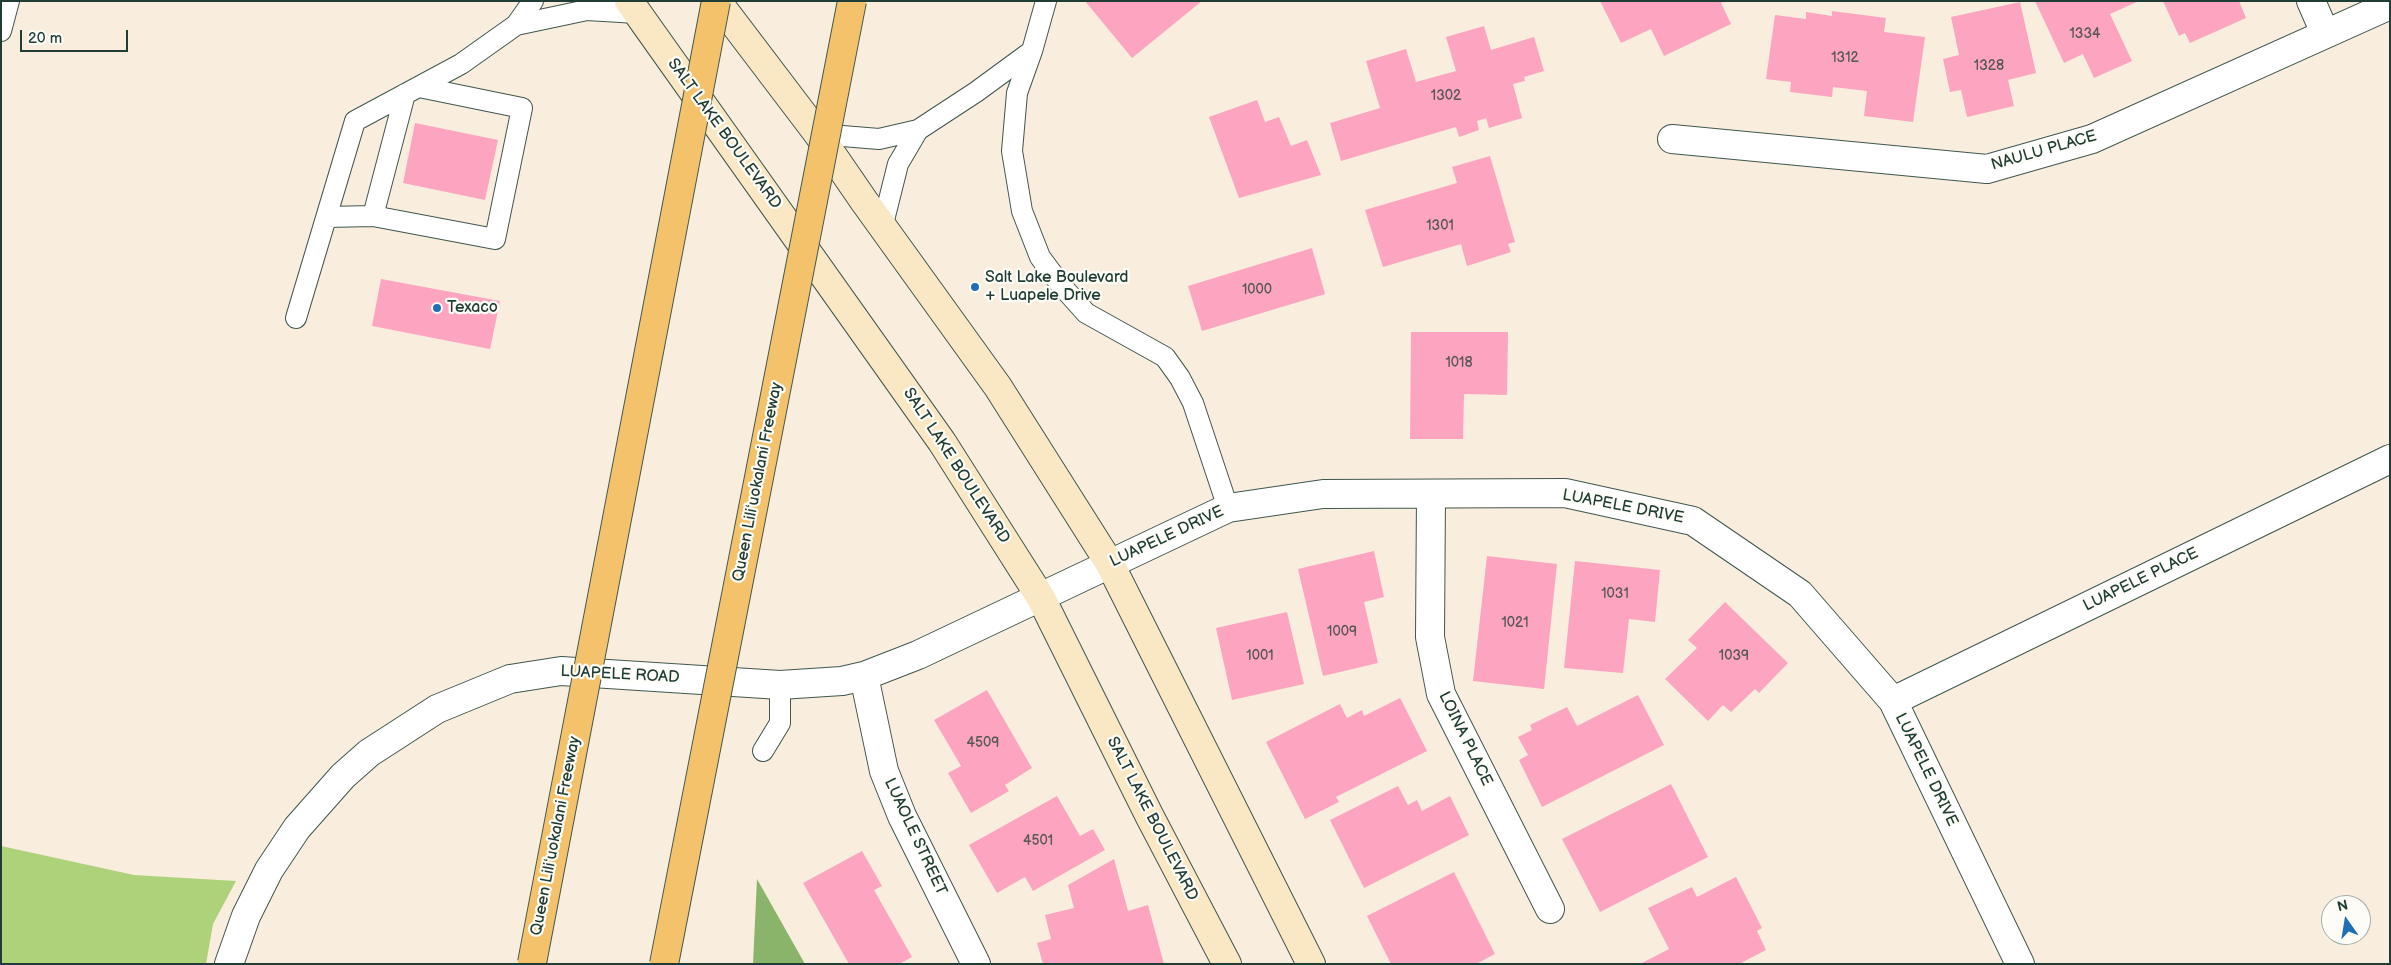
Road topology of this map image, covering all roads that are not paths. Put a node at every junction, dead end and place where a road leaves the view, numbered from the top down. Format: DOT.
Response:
graph roads {
  1 [pos="9,1"];
  2 [pos="533,1"];
  3 [pos="716,1"];
  4 [pos="852,1"];
  5 [pos="1046,1"];
  6 [pos="2311,1"];
  7 [pos="2390,5"];
  8 [pos="633,7"];
  9 [pos="516,26"];
  10 [pos="1,31"];
  11 [pos="2325,33"];
  12 [pos="1032,51"];
  13 [pos="412,91"];
  14 [pos="918,130"];
  15 [pos="818,134"];
  16 [pos="1672,139"];
  17 [pos="373,216"];
  18 [pos="327,217"];
  19 [pos="882,228"];
  20 [pos="296,318"];
  21 [pos="2390,459"];
  22 [pos="1431,495"];
  23 [pos="1228,508"];
  24 [pos="1110,564"];
  25 [pos="1041,598"];
  26 [pos="864,676"];
  27 [pos="780,685"];
  28 [pos="1893,701"];
  29 [pos="763,751"];
  30 [pos="1550,909"];
  31 [pos="532,962"];
  32 [pos="230,964"];
  33 [pos="664,964"];
  34 [pos="976,964"];
  35 [pos="1227,964"];
  36 [pos="1311,964"];
  37 [pos="2020,964"];
  1 -- 10 [label="lane"];
  2 -- 9 [label="lane"];
  3 -- 15 [label="main road"];
  3 -- 31 [label="highway, Queen Liliʻuokalani Freeway, bridge"];
  4 -- 33 [label="highway, Queen Liliʻuokalani Freeway, bridge"];
  5 -- 12 [label="lane"];
  6 -- 11 [label="street"];
  7 -- 11 [label="street, NAULU PLACE"];
  8 -- 9 [label="lane"];
  8 -- 25 [label="main road, SALT LAKE BOULEVARD"];
  9 -- 13 [label="lane"];
  11 -- 16 [label="street, NAULU PLACE"];
  12 -- 14 [label="lane"];
  12 -- 23 [label="lane"];
  13 -- 17 [label="lane"];
  13 -- 17 [label="lane"];
  13 -- 18 [label="lane"];
  14 -- 15 [label="lane"];
  14 -- 19 [label="lane"];
  15 -- 19 [label="main road"];
  17 -- 18 [label="lane"];
  18 -- 20 [label="lane"];
  19 -- 24 [label="main road"];
  21 -- 28 [label="street, LUAPELE PLACE"];
  22 -- 23 [label="street, LUAPELE DRIVE"];
  22 -- 28 [label="street, LUAPELE DRIVE"];
  22 -- 30 [label="street, LOINA PLACE"];
  23 -- 24 [label="street, LUAPELE DRIVE"];
  24 -- 25 [label="street, LUAPELE DRIVE"];
  24 -- 36 [label="main road"];
  25 -- 26 [label="street, LUAPELE ROAD"];
  25 -- 35 [label="main road, SALT LAKE BOULEVARD"];
  26 -- 27 [label="street, LUAPELE ROAD"];
  26 -- 34 [label="street, LUAOLE STREET"];
  27 -- 29 [label="lane"];
  27 -- 32 [label="street, LUAPELE ROAD"];
  28 -- 37 [label="street, LUAPELE DRIVE"];
}
